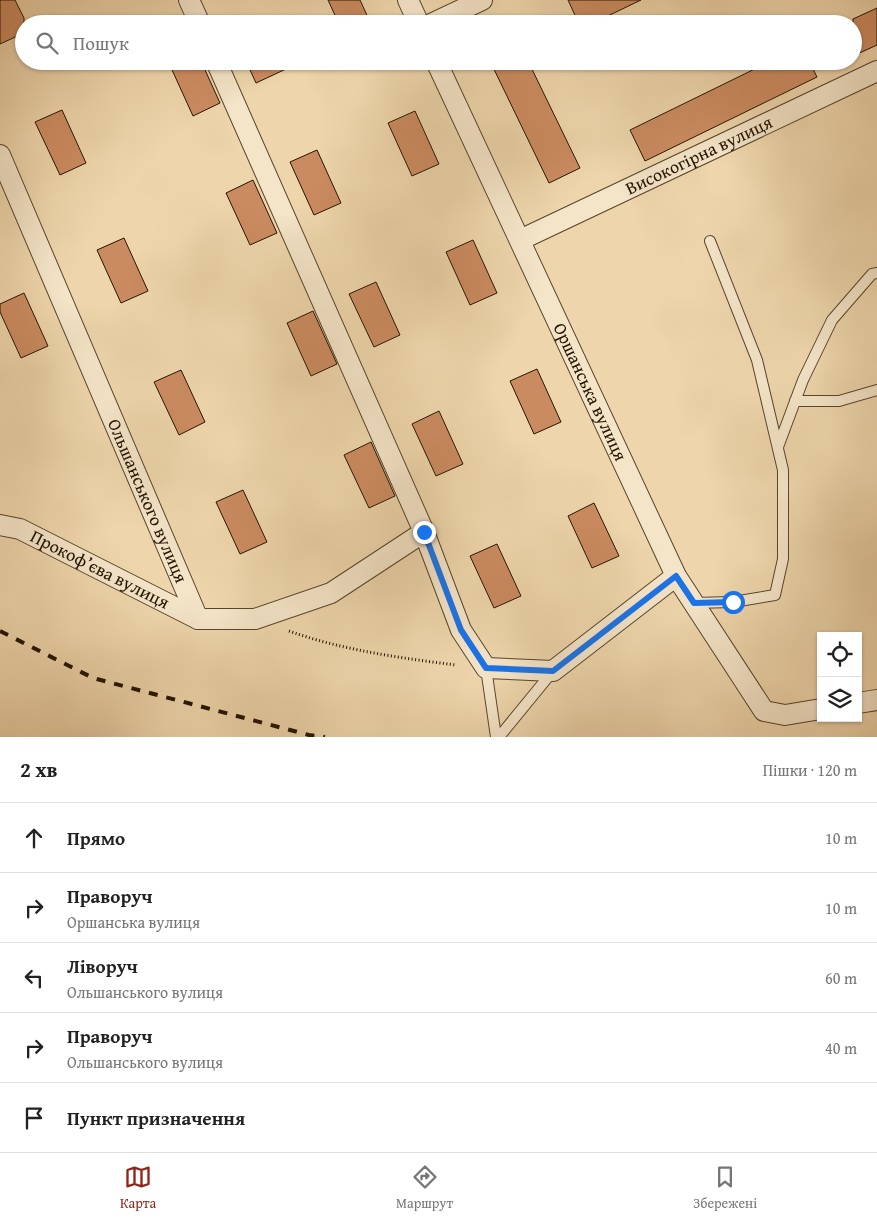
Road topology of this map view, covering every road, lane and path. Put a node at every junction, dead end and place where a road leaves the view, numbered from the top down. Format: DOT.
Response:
graph roads {
  1 [pos="189,0"];
  2 [pos="408,0"];
  3 [pos="482,0"];
  4 [pos="196,15"];
  5 [pos="415,15"];
  6 [pos="450,15"];
  7 [pos="220,70"];
  8 [pos="440,70"];
  9 [pos="877,70"];
  10 [pos="0,155"];
  11 [pos="520,240"];
  12 [pos="710,241"];
  13 [pos="877,273"];
  14 [pos="877,390"];
  15 [pos="795,401"];
  16 [pos="778,448"];
  17 [pos="0,525"];
  18 [pos="424,532"];
  19 [pos="676,576"];
  20 [pos="694,603"];
  21 [pos="198,618"];
  22 [pos="255,619"];
  23 [pos="486,668"];
  24 [pos="553,671"];
  25 [pos="877,700"];
  26 [pos="862,702"];
  27 [pos="817,710"];
  28 [pos="498,737"];
  1 -- 4 [label="street"];
  2 -- 5 [label="street"];
  3 -- 6 [label="street"];
  7 -- 18 [label="street"];
  8 -- 11 [label="street, Оршанська вулиця"];
  9 -- 11 [label="street, Високогірна вулиця"];
  10 -- 21 [label="street, Ольшанського вулиця"];
  11 -- 19 [label="street, Оршанська вулиця"];
  12 -- 16 [label="lane"];
  13 -- 15 [label="lane"];
  14 -- 15 [label="lane"];
  15 -- 16 [label="lane"];
  16 -- 20 [label="lane"];
  17 -- 21 [label="street, Прокоф’єва вулиця"];
  18 -- 22 [label="street"];
  18 -- 23 [label="street"];
  19 -- 20 [label="street, Оршанська вулиця"];
  19 -- 24 [label="street"];
  20 -- 27 [label="street, Оршанська вулиця"];
  21 -- 22 [label="street"];
  22 -- 23 [label="path"];
  23 -- 24 [label="street"];
  23 -- 28 [label="lane"];
  24 -- 28 [label="lane"];
  25 -- 26 [label="street"];
}
